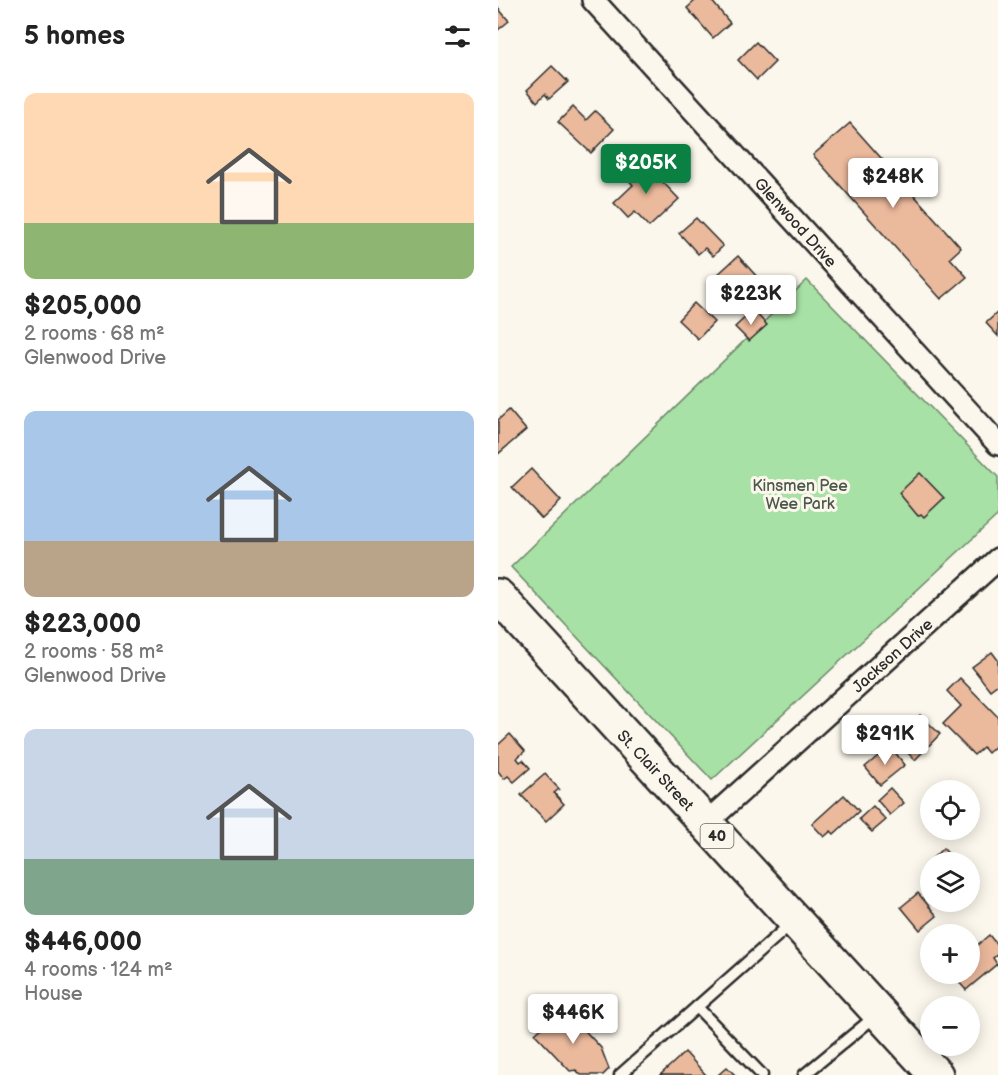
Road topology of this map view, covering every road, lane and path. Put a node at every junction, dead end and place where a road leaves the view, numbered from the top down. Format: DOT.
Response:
graph roads {
  1 [pos="593,0"];
  2 [pos="998,444"];
  3 [pos="998,560"];
  4 [pos="498,596"];
  5 [pos="706,823"];
  6 [pos="794,922"];
  7 [pos="698,1007"];
  8 [pos="878,1014"];
  9 [pos="927,1069"];
  10 [pos="620,1075"];
  11 [pos="762,1075"];
  12 [pos="804,1075"];
  1 -- 2 [label="street, Glenwood Drive"];
  3 -- 5 [label="street, Jackson Drive"];
  4 -- 5 [label="main road, St. Clair Street / 40"];
  5 -- 6 [label="main road, St. Clair Street / 40"];
  6 -- 7 [label="lane"];
  6 -- 8 [label="main road, St. Clair Street / 40"];
  7 -- 10 [label="lane"];
  7 -- 11 [label="lane"];
  8 -- 9 [label="main road, St. Clair Street / 40"];
  8 -- 12 [label="lane"];
}
